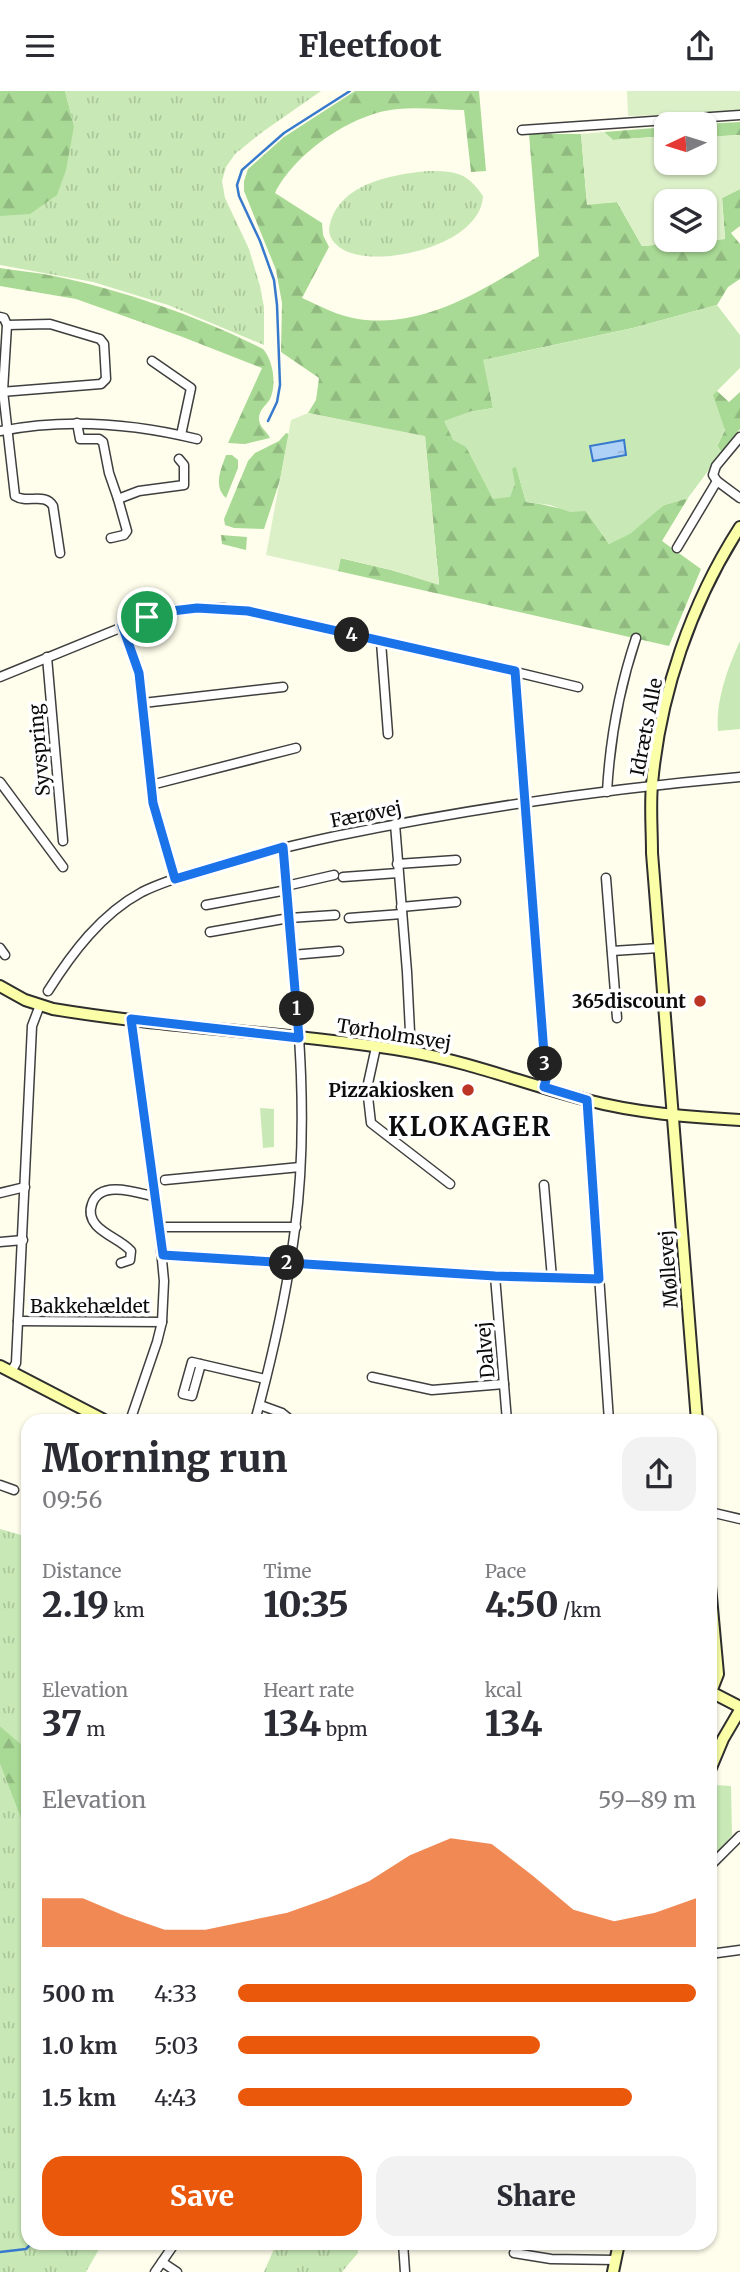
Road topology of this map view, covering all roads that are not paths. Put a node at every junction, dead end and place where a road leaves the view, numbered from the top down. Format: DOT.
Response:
graph roads {
  1 [pos="740,115"];
  2 [pos="523,130"];
  3 [pos="0,317"];
  4 [pos="7,325"];
  5 [pos="152,361"];
  6 [pos="2,392"];
  7 [pos="77,423"];
  8 [pos="4,431"];
  9 [pos="181,435"];
  10 [pos="740,437"];
  11 [pos="197,439"];
  12 [pos="179,459"];
  13 [pos="717,481"];
  14 [pos="740,498"];
  15 [pos="118,499"];
  16 [pos="740,527"];
  17 [pos="111,538"];
  18 [pos="677,548"];
  19 [pos="60,553"];
  20 [pos="122,625"];
  21 [pos="636,638"];
  22 [pos="381,642"];
  23 [pos="47,657"];
  24 [pos="515,671"];
  25 [pos="0,677"];
  26 [pos="283,687"];
  27 [pos="578,687"];
  28 [pos="143,703"];
  29 [pos="388,734"];
  30 [pos="296,748"];
  31 [pos="740,777"];
  32 [pos="0,782"];
  33 [pos="652,784"];
  34 [pos="151,785"];
  35 [pos="607,792"];
  36 [pos="524,803"];
  37 [pos="395,824"];
  38 [pos="63,841"];
  39 [pos="283,847"];
  40 [pos="456,860"];
  41 [pos="63,867"];
  42 [pos="397,869"];
  43 [pos="606,878"];
  44 [pos="175,879"];
  45 [pos="286,888"];
  46 [pos="456,902"];
  47 [pos="206,905"];
  48 [pos="401,910"];
  49 [pos="335,915"];
  50 [pos="289,918"];
  51 [pos="349,918"];
  52 [pos="210,932"];
  53 [pos="659,948"];
  54 [pos="339,951"];
  55 [pos="612,951"];
  56 [pos="292,955"];
  57 [pos="0,986"];
  58 [pos="48,991"];
  59 [pos="40,1005"];
  60 [pos="617,1018"];
  61 [pos="131,1019"];
  62 [pos="299,1038"];
  63 [pos="376,1047"];
  64 [pos="411,1052"];
  65 [pos="544,1087"];
  66 [pos="587,1100"];
  67 [pos="673,1114"];
  68 [pos="740,1120"];
  69 [pos="300,1167"];
  70 [pos="165,1181"];
  71 [pos="450,1184"];
  72 [pos="544,1185"];
  73 [pos="25,1187"];
  74 [pos="0,1193"];
  75 [pos="156,1197"];
  76 [pos="160,1227"];
  77 [pos="296,1227"];
  78 [pos="23,1240"];
  79 [pos="0,1242"];
  80 [pos="163,1255"];
  81 [pos="121,1263"];
  82 [pos="290,1263"];
  83 [pos="495,1276"];
  84 [pos="552,1278"];
  85 [pos="599,1279"];
  86 [pos="18,1321"];
  87 [pos="162,1322"];
  88 [pos="201,1364"];
  89 [pos="4,1370"];
  90 [pos="372,1377"];
  91 [pos="265,1379"];
  92 [pos="504,1384"];
  93 [pos="260,1405"];
  94 [pos="92,1414"];
  95 [pos="132,1414"];
  96 [pos="257,1414"];
  97 [pos="283,1414"];
  98 [pos="506,1414"];
  99 [pos="609,1414"];
  100 [pos="696,1414"];
  101 [pos="0,1485"];
  102 [pos="14,1490"];
  103 [pos="717,1514"];
  104 [pos="740,1519"];
  105 [pos="717,1696"];
  106 [pos="740,1709"];
  107 [pos="717,1753"];
  108 [pos="740,1836"];
  109 [pos="717,1859"];
  110 [pos="740,1950"];
  111 [pos="717,1953"];
  112 [pos="170,2250"];
  113 [pos="403,2250"];
  114 [pos="618,2250"];
  115 [pos="514,2253"];
  116 [pos="616,2260"];
  117 [pos="162,2262"];
  118 [pos="155,2272"];
  119 [pos="177,2272"];
  120 [pos="405,2272"];
  121 [pos="613,2272"];
  1 -- 2 [label="street"];
  3 -- 4 [label="street"];
  4 -- 6 [label="street"];
  4 -- 6 [label="street"];
  5 -- 9 [label="street"];
  6 -- 8 [label="street"];
  7 -- 8 [label="street"];
  7 -- 9 [label="street"];
  7 -- 15 [label="street"];
  8 -- 19 [label="street"];
  9 -- 11 [label="street"];
  10 -- 13 [label="street"];
  12 -- 15 [label="street"];
  13 -- 14 [label="street"];
  13 -- 18 [label="street"];
  15 -- 17 [label="street"];
  16 -- 33 [label="street, Idræts Alle"];
  20 -- 22 [label="street"];
  20 -- 23 [label="street"];
  20 -- 28 [label="street"];
  21 -- 35 [label="street, Idræts Alle"];
  22 -- 24 [label="street"];
  22 -- 29 [label="street"];
  23 -- 25 [label="street"];
  23 -- 38 [label="street, Syvspring"];
  24 -- 27 [label="street"];
  24 -- 36 [label="street"];
  26 -- 28 [label="street"];
  28 -- 34 [label="street"];
  30 -- 34 [label="street"];
  31 -- 33 [label="street, Færøvej"];
  32 -- 41 [label="street"];
  33 -- 35 [label="street, Færøvej"];
  33 -- 53 [label="street, Idræts Alle"];
  34 -- 44 [label="street"];
  35 -- 36 [label="street, Færøvej"];
  36 -- 37 [label="street, Færøvej"];
  36 -- 65 [label="street"];
  37 -- 39 [label="street, Færøvej"];
  37 -- 42 [label="street"];
  39 -- 44 [label="street, Færøvej"];
  39 -- 45 [label="street"];
  40 -- 42 [label="street"];
  42 -- 45 [label="street"];
  42 -- 48 [label="street"];
  43 -- 55 [label="street"];
  44 -- 58 [label="street, Færøvej"];
  45 -- 47 [label="street"];
  45 -- 50 [label="street"];
  46 -- 48 [label="street"];
  48 -- 51 [label="street"];
  48 -- 64 [label="street"];
  49 -- 50 [label="street"];
  50 -- 52 [label="street"];
  50 -- 56 [label="street"];
  53 -- 55 [label="street"];
  53 -- 67 [label="street, Idræts Alle"];
  54 -- 56 [label="street"];
  55 -- 60 [label="street"];
  56 -- 62 [label="street"];
  57 -- 59 [label="street, Tørholmsvej"];
  59 -- 61 [label="street, Tørholmsvej"];
  59 -- 73 [label="street"];
  61 -- 62 [label="street, Tørholmsvej"];
  61 -- 75 [label="street"];
  62 -- 63 [label="street, Tørholmsvej"];
  62 -- 69 [label="street"];
  63 -- 64 [label="street, Tørholmsvej"];
  63 -- 71 [label="street"];
  64 -- 65 [label="street, Tørholmsvej"];
  65 -- 66 [label="street, Tørholmsvej"];
  66 -- 67 [label="street, Tørholmsvej"];
  66 -- 85 [label="street"];
  67 -- 68 [label="street, Tørholmsvej"];
  67 -- 100 [label="street, Møllevej"];
  69 -- 70 [label="street"];
  69 -- 77 [label="street"];
  72 -- 84 [label="street"];
  73 -- 74 [label="street"];
  73 -- 78 [label="street"];
  75 -- 76 [label="street"];
  75 -- 81 [label="street"];
  76 -- 77 [label="street"];
  76 -- 80 [label="street"];
  77 -- 82 [label="street"];
  78 -- 79 [label="street"];
  78 -- 86 [label="street"];
  80 -- 82 [label="street"];
  80 -- 87 [label="street"];
  82 -- 83 [label="street"];
  82 -- 91 [label="street"];
  83 -- 84 [label="street"];
  83 -- 92 [label="street, Dalvej"];
  84 -- 85 [label="street"];
  85 -- 99 [label="street"];
  86 -- 87 [label="street, Bakkehældet"];
  86 -- 89 [label="street"];
  87 -- 95 [label="street"];
  88 -- 91 [label="street"];
  89 -- 94 [label="street"];
  90 -- 92 [label="street"];
  91 -- 93 [label="street"];
  92 -- 98 [label="street, Dalvej"];
  93 -- 96 [label="street"];
  93 -- 97 [label="street"];
  101 -- 102 [label="street"];
  103 -- 104 [label="street"];
  105 -- 106 [label="street"];
  106 -- 107 [label="street"];
  108 -- 109 [label="street"];
  110 -- 111 [label="street"];
  112 -- 117 [label="street"];
  113 -- 120 [label="street"];
  114 -- 116 [label="street"];
  115 -- 116 [label="street"];
  116 -- 121 [label="street"];
  117 -- 118 [label="street"];
  117 -- 119 [label="street"];
}
